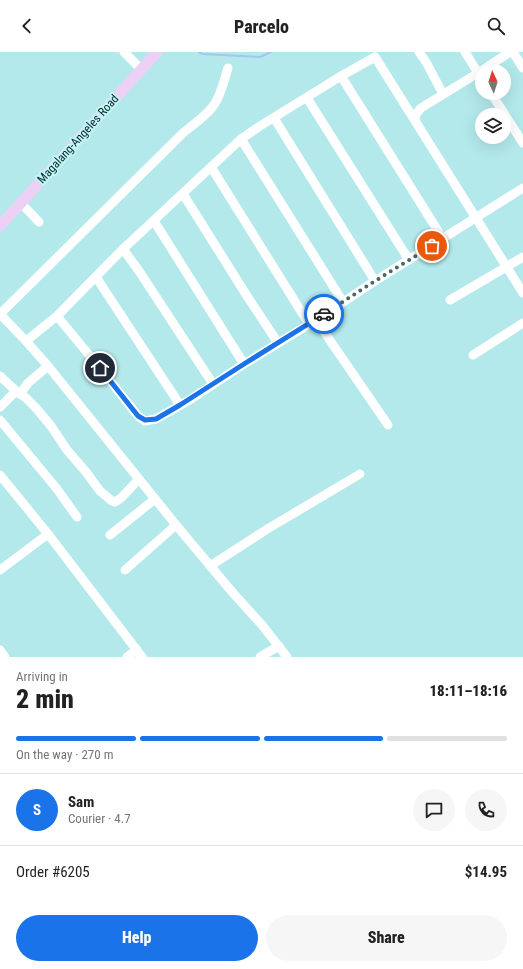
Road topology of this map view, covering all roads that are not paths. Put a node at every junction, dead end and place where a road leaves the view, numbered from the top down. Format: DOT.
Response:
graph roads {
  1 [pos="124,52"];
  2 [pos="157,52"];
  3 [pos="419,52"];
  4 [pos="465,52"];
  5 [pos="510,52"];
  6 [pos="513,52"];
  7 [pos="374,54"];
  8 [pos="495,64"];
  9 [pos="228,68"];
  10 [pos="475,68"];
  11 [pos="523,68"];
  12 [pos="142,69"];
  13 [pos="340,76"];
  14 [pos="475,78"];
  15 [pos="443,94"];
  16 [pos="307,98"];
  17 [pos="495,100"];
  18 [pos="274,118"];
  19 [pos="415,119"];
  20 [pos="241,139"];
  21 [pos="523,143"];
  22 [pos="211,167"];
  23 [pos="523,188"];
  24 [pos="184,194"];
  25 [pos="21,203"];
  26 [pos="477,218"];
  27 [pos="154,221"];
  28 [pos="39,222"];
  29 [pos="0,226"];
  30 [pos="443,239"];
  31 [pos="123,249"];
  32 [pos="523,257"];
  33 [pos="409,260"];
  34 [pos="507,267"];
  35 [pos="96,277"];
  36 [pos="375,281"];
  37 [pos="523,293"];
  38 [pos="450,300"];
  39 [pos="343,302"];
  40 [pos="0,314"];
  41 [pos="57,316"];
  42 [pos="312,322"];
  43 [pos="523,323"];
  44 [pos="26,341"];
  45 [pos="278,343"];
  46 [pos="473,355"];
  47 [pos="244,364"];
  48 [pos="48,366"];
  49 [pos="0,376"];
  50 [pos="213,384"];
  51 [pos="18,392"];
  52 [pos="180,405"];
  53 [pos="0,407"];
  54 [pos="0,420"];
  55 [pos="388,425"];
  56 [pos="360,474"];
  57 [pos="0,475"];
  58 [pos="140,479"];
  59 [pos="155,498"];
  60 [pos="77,517"];
  61 [pos="176,525"];
  62 [pos="48,534"];
  63 [pos="110,535"];
  64 [pos="210,566"];
  65 [pos="0,570"];
  66 [pos="125,570"];
  67 [pos="279,646"];
  68 [pos="0,650"];
  69 [pos="139,654"];
  70 [pos="5,657"];
  71 [pos="127,657"];
  72 [pos="260,657"];
  73 [pos="287,657"];
  1 -- 12 [label="street"];
  2 -- 12 [label="main road, Magalang-Angeles Road"];
  3 -- 15 [label="street"];
  4 -- 10 [label="street"];
  5 -- 8 [label="street"];
  6 -- 11 [label="street"];
  7 -- 13 [label="street"];
  7 -- 19 [label="street"];
  9 -- 40 [label="street"];
  12 -- 25 [label="main road, Magalang-Angeles Road"];
  13 -- 16 [label="street"];
  13 -- 30 [label="street"];
  14 -- 15 [label="street"];
  15 -- 19 [label="street"];
  16 -- 18 [label="street"];
  16 -- 33 [label="street"];
  17 -- 21 [label="street"];
  18 -- 20 [label="street"];
  18 -- 36 [label="street"];
  19 -- 26 [label="street"];
  20 -- 22 [label="street"];
  20 -- 39 [label="street"];
  22 -- 24 [label="street"];
  22 -- 42 [label="street"];
  23 -- 26 [label="street"];
  24 -- 27 [label="street"];
  24 -- 45 [label="street"];
  25 -- 28 [label="street"];
  25 -- 29 [label="main road, Magalang-Angeles Road"];
  26 -- 30 [label="street"];
  26 -- 34 [label="street"];
  27 -- 31 [label="street"];
  27 -- 47 [label="street"];
  30 -- 33 [label="street"];
  31 -- 35 [label="street"];
  31 -- 50 [label="street"];
  32 -- 34 [label="street"];
  33 -- 36 [label="street"];
  34 -- 37 [label="street"];
  34 -- 38 [label="street"];
  35 -- 41 [label="street"];
  35 -- 52 [label="street"];
  36 -- 39 [label="street"];
  39 -- 42 [label="street"];
  40 -- 44 [label="street"];
  41 -- 44 [label="street"];
  41 -- 52 [label="street"];
  42 -- 45 [label="street"];
  42 -- 55 [label="street"];
  43 -- 46 [label="street"];
  44 -- 48 [label="street"];
  45 -- 47 [label="street"];
  47 -- 50 [label="street"];
  48 -- 51 [label="street"];
  48 -- 58 [label="street"];
  49 -- 51 [label="street"];
  50 -- 52 [label="street"];
  51 -- 53 [label="street"];
  51 -- 58 [label="street"];
  54 -- 60 [label="street"];
  56 -- 64 [label="street"];
  57 -- 62 [label="street"];
  58 -- 59 [label="street"];
  59 -- 61 [label="street"];
  59 -- 63 [label="street"];
  61 -- 64 [label="street"];
  61 -- 66 [label="street"];
  62 -- 65 [label="street"];
  62 -- 69 [label="street"];
  64 -- 67 [label="street"];
  67 -- 72 [label="street"];
  67 -- 73 [label="street"];
  68 -- 70 [label="street"];
  69 -- 71 [label="street"];
}
